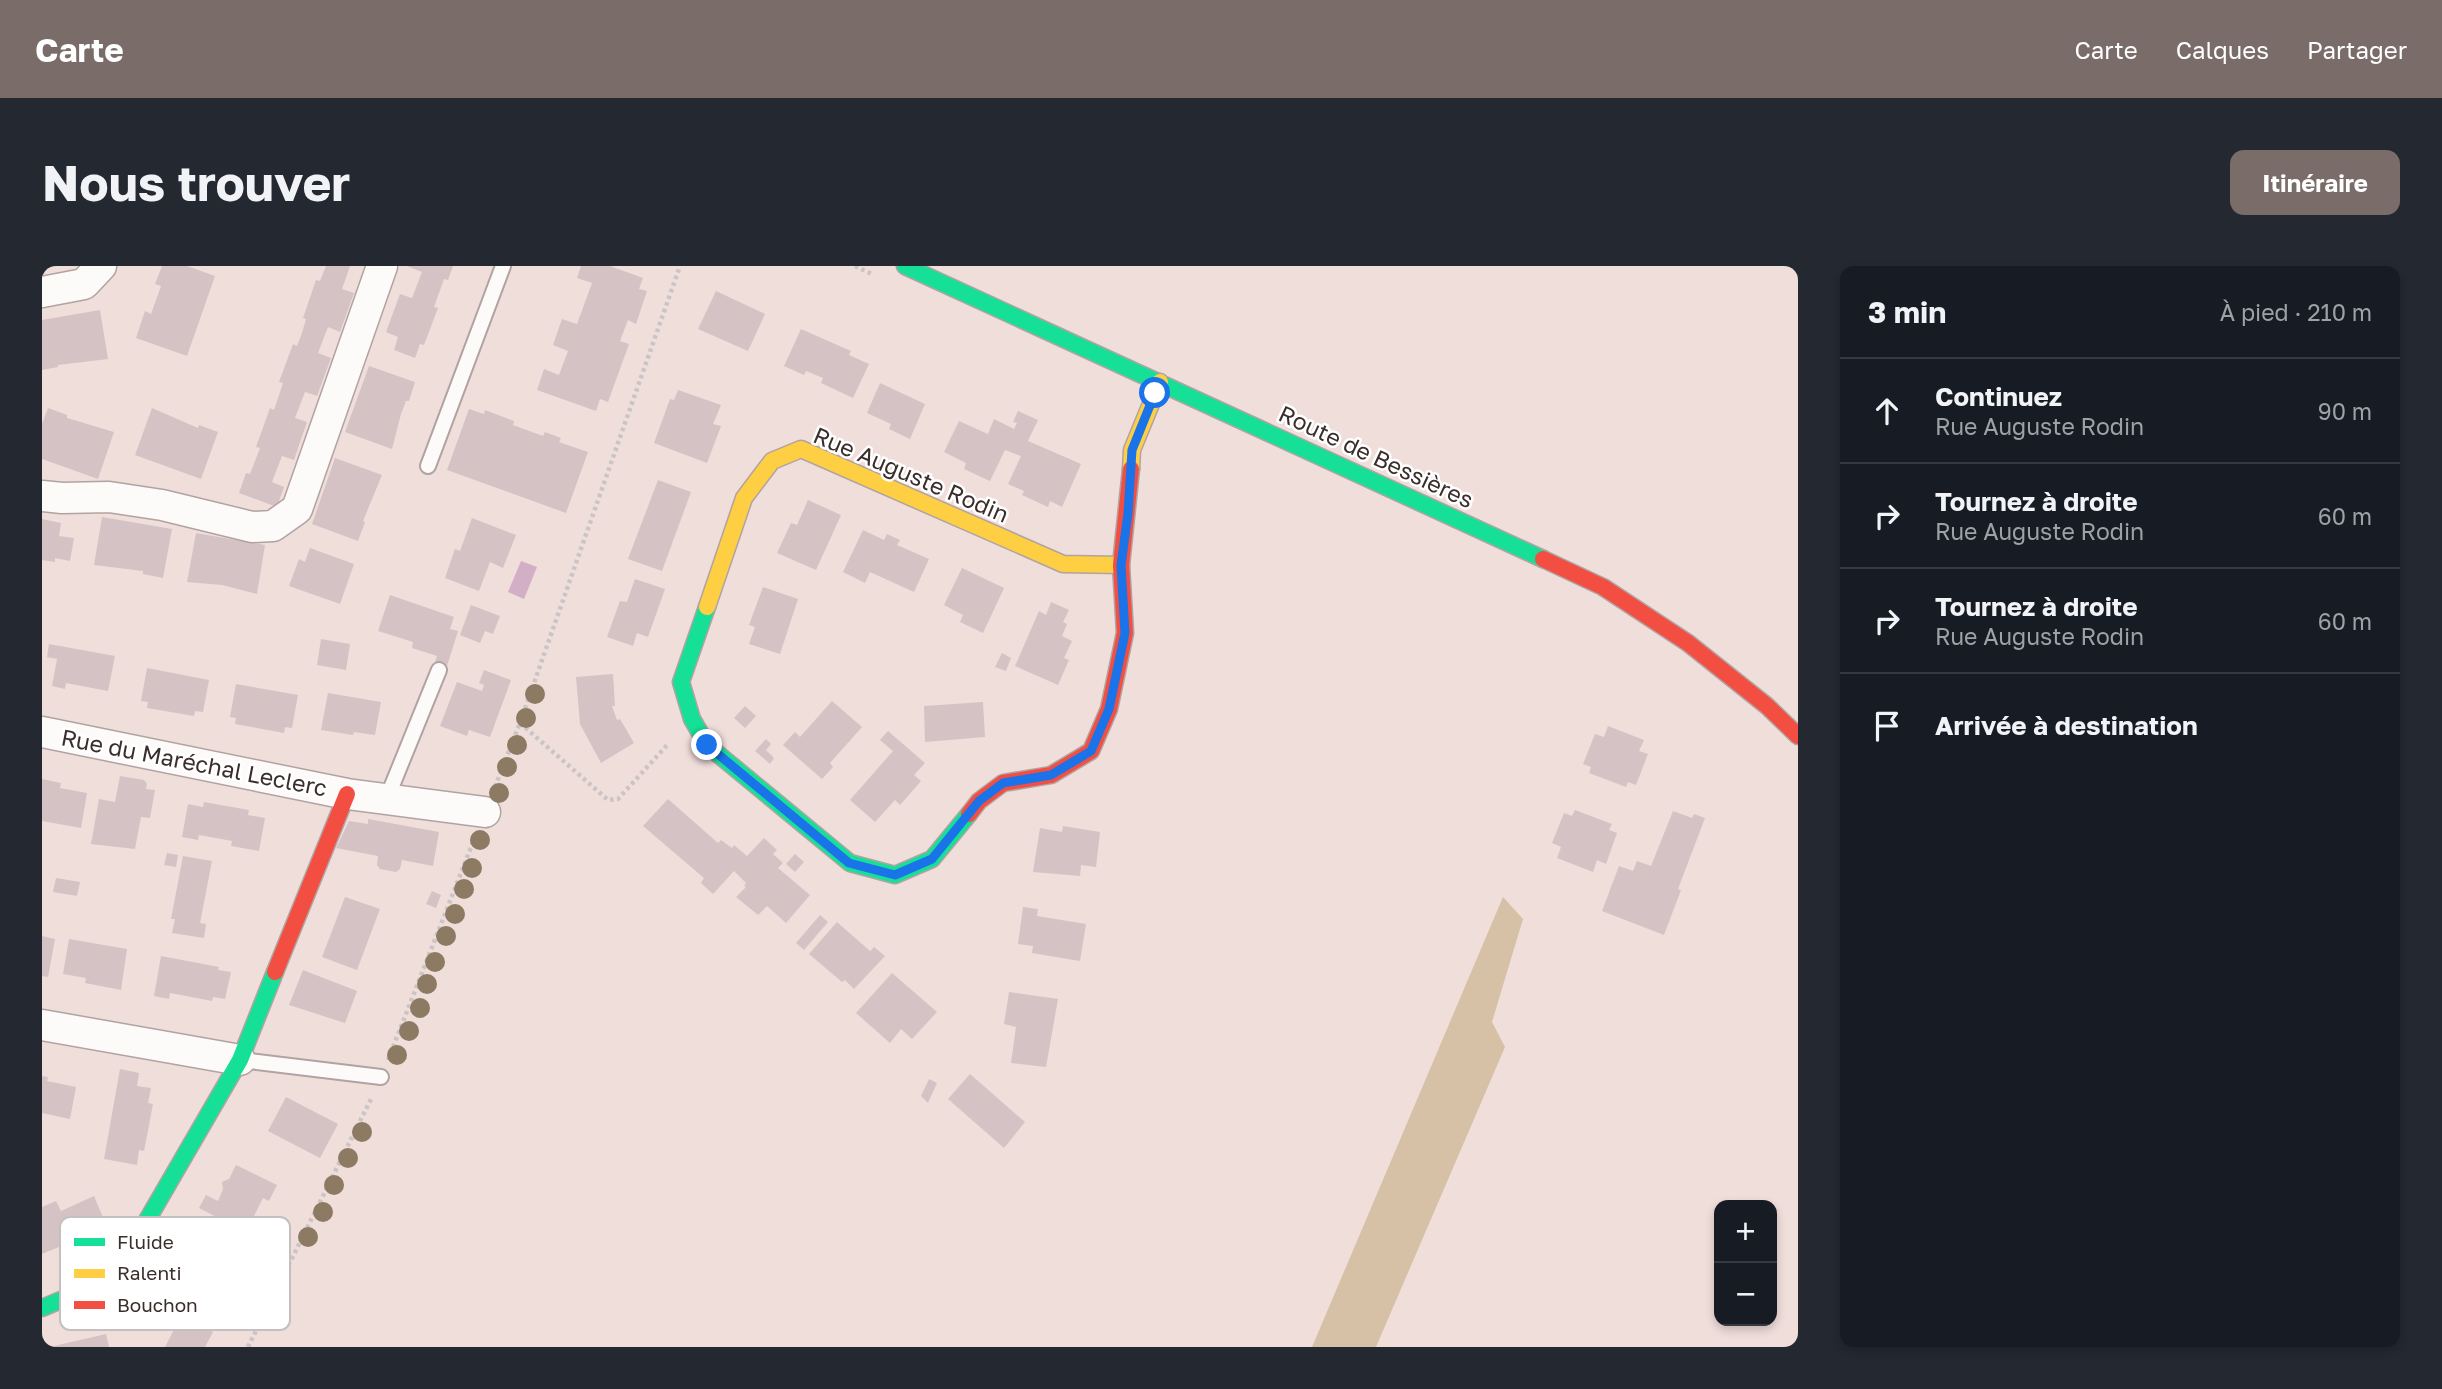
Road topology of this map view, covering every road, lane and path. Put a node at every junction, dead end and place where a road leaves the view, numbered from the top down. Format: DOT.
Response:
graph roads {
  1 [pos="101,266"];
  2 [pos="382,266"];
  3 [pos="503,266"];
  4 [pos="680,266"];
  5 [pos="905,266"];
  6 [pos="42,292"];
  7 [pos="1160,382"];
  8 [pos="429,466"];
  9 [pos="42,496"];
  10 [pos="1121,565"];
  11 [pos="439,670"];
  12 [pos="692,719"];
  13 [pos="520,723"];
  14 [pos="42,732"];
  15 [pos="1798,736"];
  16 [pos="347,794"];
  17 [pos="387,798"];
  18 [pos="485,812"];
  19 [pos="42,1025"];
  20 [pos="240,1060"];
  21 [pos="382,1077"];
  22 [pos="149,1217"];
  23 [pos="60,1300"];
  24 [pos="42,1308"];
  1 -- 6 [label="street"];
  2 -- 9 [label="street"];
  3 -- 8 [label="lane"];
  4 -- 13 [label="path"];
  5 -- 7 [label="street, Route de Bessières"];
  7 -- 10 [label="street, Rue Auguste Rodin"];
  7 -- 15 [label="street, Route de Bessières"];
  10 -- 12 [label="street, Rue Auguste Rodin"];
  10 -- 12 [label="street, Rue Auguste Rodin"];
  11 -- 17 [label="lane"];
  12 -- 13 [label="path"];
  13 -- 18 [label="path"];
  14 -- 16 [label="street, Rue du Maréchal Leclerc"];
  16 -- 17 [label="street, Rue du Maréchal Leclerc"];
  16 -- 20 [label="street"];
  17 -- 18 [label="street, Rue du Maréchal Leclerc"];
  19 -- 20 [label="street"];
  20 -- 21 [label="lane"];
  20 -- 22 [label="street"];
  23 -- 24 [label="street"];
}
